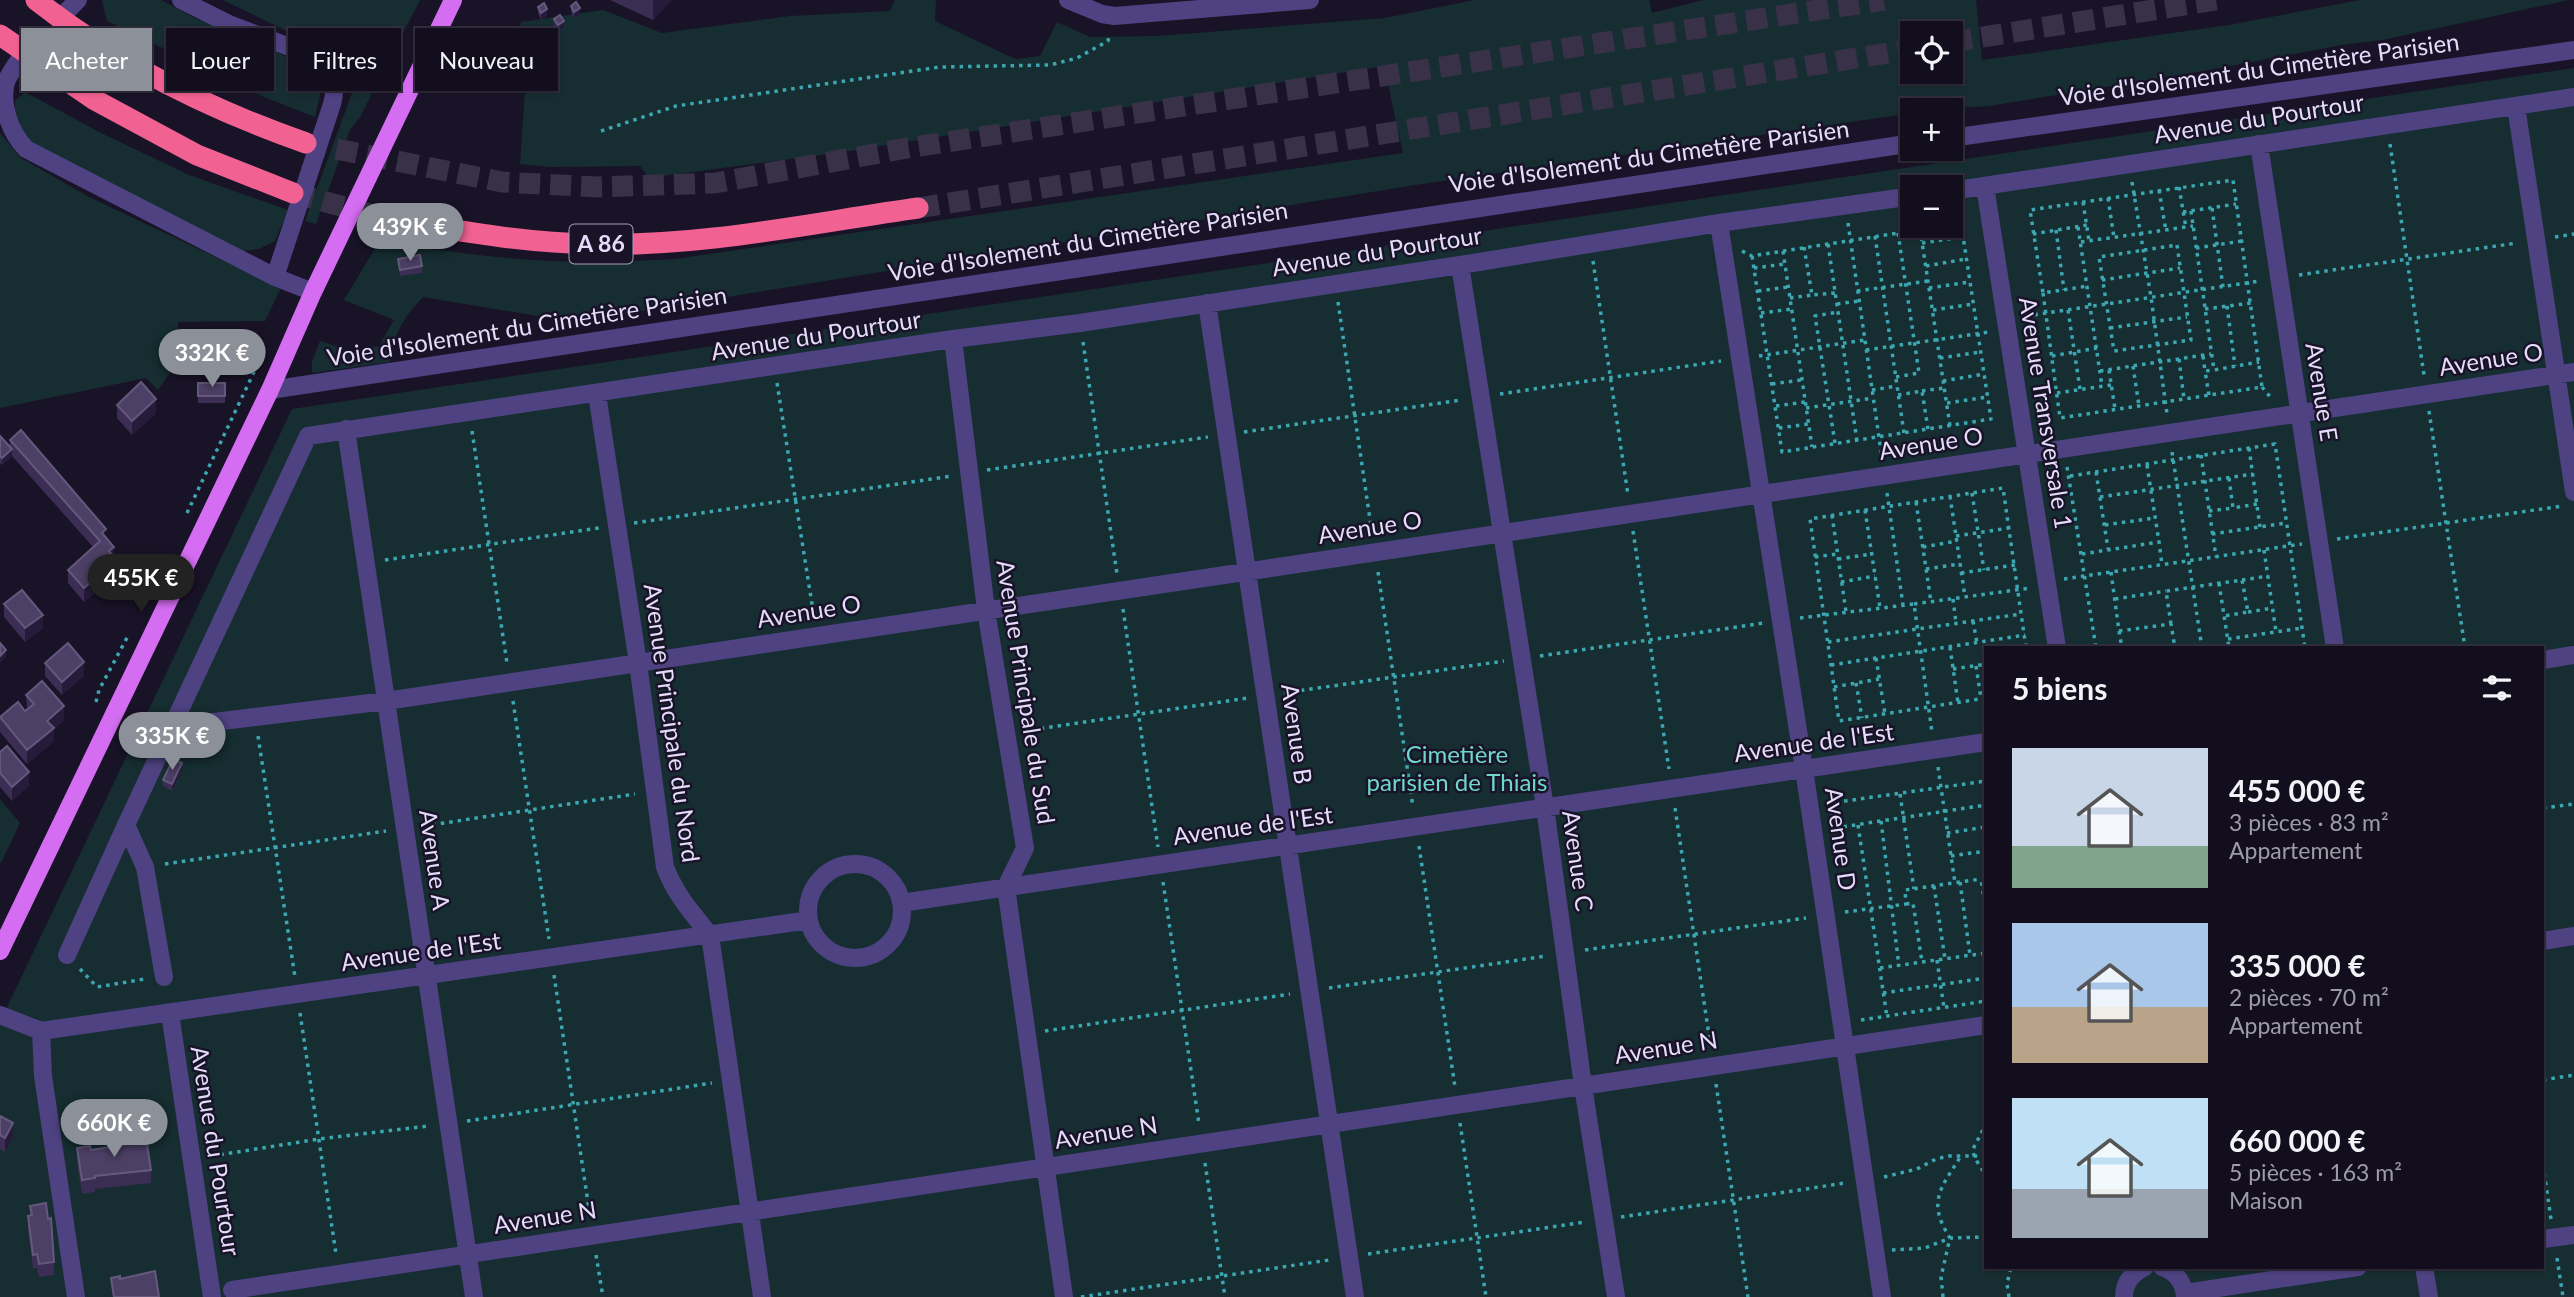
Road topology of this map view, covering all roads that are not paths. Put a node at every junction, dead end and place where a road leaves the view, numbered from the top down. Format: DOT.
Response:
graph roads {
  1 [pos="36,0"];
  2 [pos="78,0"];
  3 [pos="181,0"];
  4 [pos="453,0"];
  5 [pos="1068,0"];
  6 [pos="1310,0"];
  7 [pos="59,19"];
  8 [pos="0,35"];
  9 [pos="2574,50"];
  10 [pos="21,51"];
  11 [pos="21,58"];
  12 [pos="81,91"];
  13 [pos="2574,97"];
  14 [pos="2516,106"];
  15 [pos="1963,136"];
  16 [pos="306,143"];
  17 [pos="2259,144"];
  18 [pos="1900,145"];
  19 [pos="1984,186"];
  20 [pos="1963,189"];
  21 [pos="293,192"];
  22 [pos="1900,198"];
  23 [pos="918,208"];
  24 [pos="392,220"];
  25 [pos="1719,223"];
  26 [pos="1460,265"];
  27 [pos="275,277"];
  28 [pos="313,292"];
  29 [pos="1207,303"];
  30 [pos="953,340"];
  31 [pos="2574,372"];
  32 [pos="2556,375"];
  33 [pos="270,390"];
  34 [pos="597,394"];
  35 [pos="2299,413"];
  36 [pos="346,429"];
  37 [pos="2026,454"];
  38 [pos="2574,492"];
  39 [pos="1761,494"];
  40 [pos="1502,533"];
  41 [pos="1247,571"];
  42 [pos="986,610"];
  43 [pos="2057,646"];
  44 [pos="2335,646"];
  45 [pos="2574,655"];
  46 [pos="2544,660"];
  47 [pos="638,663"];
  48 [pos="386,701"];
  49 [pos="173,727"];
  50 [pos="1984,742"];
  51 [pos="1804,769"];
  52 [pos="1545,807"];
  53 [pos="126,825"];
  54 [pos="1288,846"];
  55 [pos="1006,887"];
  56 [pos="901,903"];
  57 [pos="809,920"];
  58 [pos="710,935"];
  59 [pos="2574,936"];
  60 [pos="2544,941"];
  61 [pos="0,951"];
  62 [pos="66,955"];
  63 [pos="164,976"];
  64 [pos="427,976"];
  65 [pos="170,1013"];
  66 [pos="0,1015"];
  67 [pos="1984,1025"];
  68 [pos="41,1031"];
  69 [pos="1846,1046"];
  70 [pos="1583,1086"];
  71 [pos="1329,1124"];
  72 [pos="1045,1167"];
  73 [pos="749,1212"];
  74 [pos="2574,1234"];
  75 [pos="2544,1239"];
  76 [pos="468,1254"];
  77 [pos="2142,1269"];
  78 [pos="2166,1269"];
  79 [pos="2346,1269"];
  80 [pos="2424,1269"];
  81 [pos="232,1290"];
  82 [pos="2185,1295"];
  83 [pos="76,1297"];
  84 [pos="212,1297"];
  85 [pos="474,1297"];
  86 [pos="762,1297"];
  87 [pos="1064,1297"];
  88 [pos="1355,1297"];
  89 [pos="1616,1297"];
  90 [pos="1882,1297"];
  91 [pos="2124,1297"];
  92 [pos="2429,1297"];
  1 -- 7 [label="highway"];
  2 -- 7 [label="street"];
  3 -- 27 [label="street"];
  4 -- 28 [label="main road"];
  5 -- 6 [label="street"];
  7 -- 16 [label="highway"];
  8 -- 10 [label="highway"];
  9 -- 15 [label="street, Voie d'Isolement du Cimetière Parisien"];
  11 -- 27 [label="street"];
  12 -- 21 [label="highway"];
  13 -- 14 [label="street, Avenue du Pourtour"];
  14 -- 17 [label="street, Avenue du Pourtour"];
  14 -- 32 [label="street"];
  17 -- 19 [label="street, Avenue du Pourtour"];
  17 -- 35 [label="street, Avenue E"];
  18 -- 33 [label="street, Voie d'Isolement du Cimetière Parisien"];
  19 -- 20 [label="street, Avenue du Pourtour"];
  19 -- 37 [label="street, Avenue Transversale 1"];
  22 -- 25 [label="street, Avenue du Pourtour"];
  23 -- 24 [label="highway, A 86"];
  25 -- 26 [label="street, Avenue du Pourtour"];
  25 -- 39 [label="street, Avenue D"];
  26 -- 29 [label="street, Avenue du Pourtour"];
  26 -- 40 [label="street, Avenue C"];
  27 -- 28 [label="street"];
  28 -- 33 [label="main road"];
  29 -- 30 [label="street, Avenue du Pourtour"];
  29 -- 41 [label="street, Avenue B"];
  30 -- 34 [label="street, Avenue du Pourtour"];
  30 -- 42 [label="street, Avenue Principale du Sud"];
  31 -- 32 [label="street, Avenue O"];
  32 -- 35 [label="street, Avenue O"];
  32 -- 38 [label="street"];
  33 -- 61 [label="main road"];
  34 -- 36 [label="street, Avenue du Pourtour"];
  34 -- 47 [label="street, Avenue Principale du Nord"];
  35 -- 37 [label="street, Avenue O"];
  35 -- 44 [label="street, Avenue E"];
  36 -- 48 [label="street, Avenue A"];
  36 -- 49 [label="street, Avenue du Pourtour"];
  37 -- 39 [label="street, Avenue O"];
  37 -- 43 [label="street, Avenue Transversale 1"];
  39 -- 40 [label="street, Avenue O"];
  39 -- 51 [label="street, Avenue D"];
  40 -- 41 [label="street, Avenue O"];
  40 -- 52 [label="street, Avenue C"];
  41 -- 42 [label="street, Avenue O"];
  41 -- 54 [label="street, Avenue B"];
  42 -- 47 [label="street, Avenue O"];
  42 -- 55 [label="street, Avenue Principale du Sud"];
  45 -- 46 [label="street"];
  47 -- 48 [label="street, Avenue O"];
  47 -- 58 [label="street, Avenue Principale du Nord"];
  48 -- 49 [label="street, Avenue O"];
  48 -- 64 [label="street, Avenue A"];
  49 -- 53 [label="street, Avenue du Pourtour"];
  50 -- 51 [label="street, Avenue de l'Est"];
  51 -- 52 [label="street, Avenue de l'Est"];
  51 -- 69 [label="street, Avenue D"];
  52 -- 54 [label="street, Avenue de l'Est"];
  52 -- 70 [label="street, Avenue C"];
  53 -- 62 [label="street, Avenue du Pourtour"];
  53 -- 63 [label="street"];
  54 -- 55 [label="street, Avenue de l'Est"];
  54 -- 71 [label="street, Avenue B"];
  55 -- 56 [label="street, Avenue de l'Est"];
  55 -- 72 [label="street"];
  56 -- 57 [label="street"];
  56 -- 57 [label="street"];
  57 -- 58 [label="street, Avenue de l'Est"];
  58 -- 64 [label="street, Avenue de l'Est"];
  58 -- 73 [label="street"];
  59 -- 60 [label="street"];
  64 -- 65 [label="street, Avenue de l'Est"];
  64 -- 76 [label="street, Avenue A"];
  65 -- 68 [label="street, Avenue de l'Est"];
  65 -- 84 [label="street, Avenue du Pourtour"];
  66 -- 68 [label="street"];
  67 -- 69 [label="street, Avenue N"];
  68 -- 83 [label="street"];
  69 -- 70 [label="street, Avenue N"];
  69 -- 90 [label="street, Avenue D"];
  70 -- 71 [label="street, Avenue N"];
  70 -- 89 [label="street, Avenue C"];
  71 -- 72 [label="street, Avenue N"];
  71 -- 88 [label="street, Avenue B"];
  72 -- 73 [label="street, Avenue N"];
  72 -- 87 [label="street"];
  73 -- 76 [label="street, Avenue N"];
  73 -- 86 [label="street"];
  74 -- 75 [label="street"];
  76 -- 81 [label="street, Avenue N"];
  76 -- 85 [label="street, Avenue A"];
  77 -- 91 [label="street"];
  78 -- 82 [label="street"];
  79 -- 82 [label="street"];
  80 -- 92 [label="street"];
}
